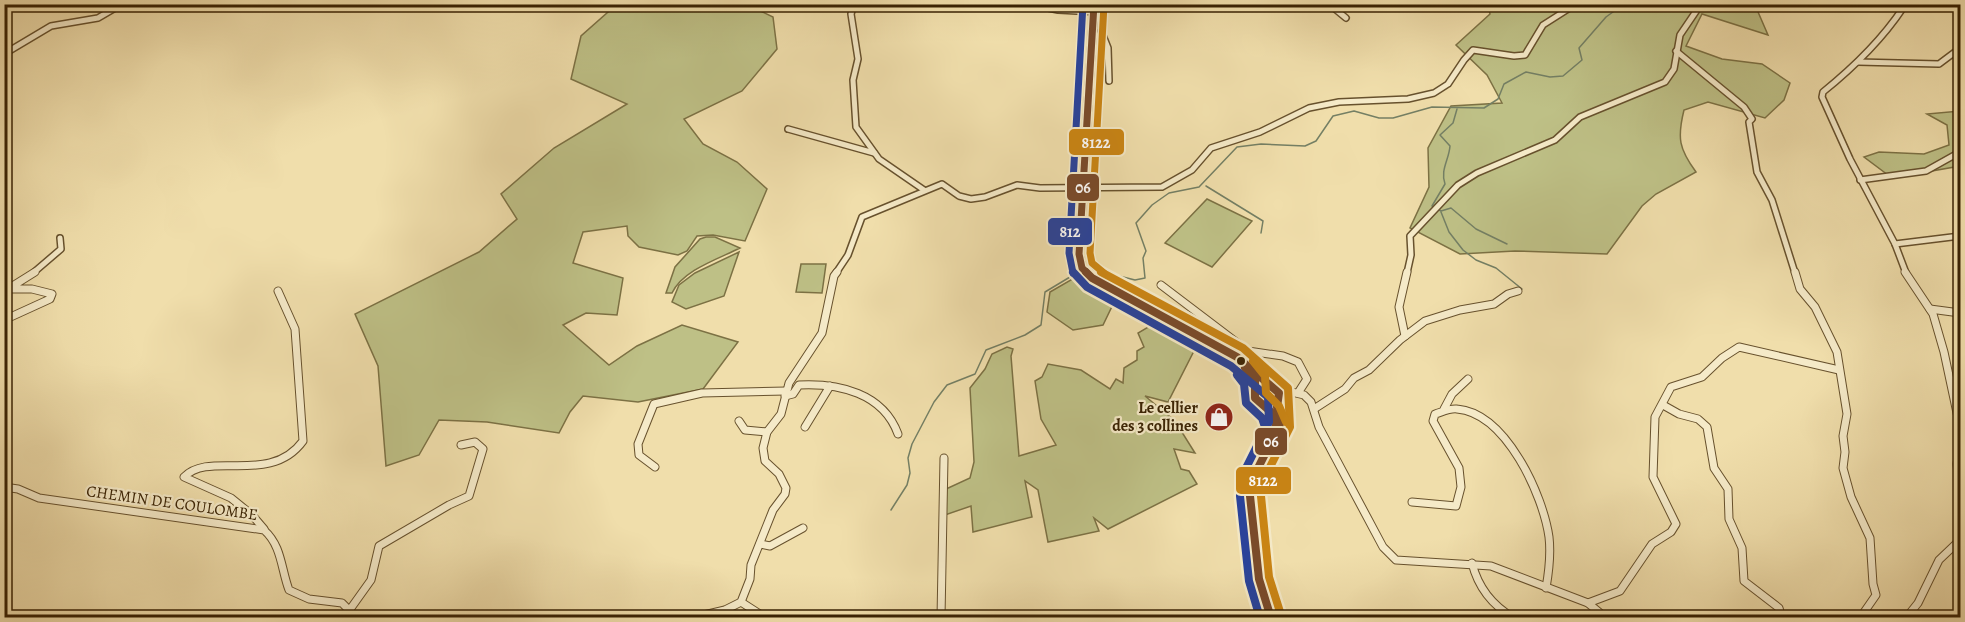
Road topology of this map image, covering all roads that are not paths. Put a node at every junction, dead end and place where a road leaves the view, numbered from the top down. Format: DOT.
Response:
graph roads {
  1 [pos="122,4"];
  2 [pos="854,4"];
  3 [pos="1029,4"];
  4 [pos="1101,4"];
  5 [pos="1329,4"];
  6 [pos="1576,4"];
  7 [pos="1701,4"];
  8 [pos="1903,8"];
  9 [pos="1096,10"];
  10 [pos="1346,18"];
  11 [pos="1676,51"];
  12 [pos="1960,51"];
  13 [pos="4,54"];
  14 [pos="1858,62"];
  15 [pos="1109,81"];
  16 [pos="788,129"];
  17 [pos="1960,152"];
  18 [pos="875,154"];
  19 [pos="1860,180"];
  20 [pos="1079,189"];
  21 [pos="924,190"];
  22 [pos="1960,236"];
  23 [pos="60,238"];
  24 [pos="1895,244"];
  25 [pos="1161,285"];
  26 [pos="278,291"];
  27 [pos="1518,291"];
  28 [pos="1930,309"];
  29 [pos="1960,313"];
  30 [pos="4,320"];
  31 [pos="1405,336"];
  32 [pos="1227,352"];
  33 [pos="1839,370"];
  34 [pos="1468,380"];
  35 [pos="830,386"];
  36 [pos="1271,386"];
  37 [pos="1256,388"];
  38 [pos="1295,392"];
  39 [pos="786,394"];
  40 [pos="1278,401"];
  41 [pos="1264,405"];
  42 [pos="1663,405"];
  43 [pos="1314,409"];
  44 [pos="1444,409"];
  45 [pos="739,421"];
  46 [pos="805,426"];
  47 [pos="1960,427"];
  48 [pos="767,432"];
  49 [pos="898,434"];
  50 [pos="1276,434"];
  51 [pos="1960,443"];
  52 [pos="461,445"];
  53 [pos="944,458"];
  54 [pos="655,467"];
  55 [pos="4,486"];
  56 [pos="1960,500"];
  57 [pos="1412,502"];
  58 [pos="803,528"];
  59 [pos="264,530"];
  60 [pos="1960,540"];
  61 [pos="760,544"];
  62 [pos="1472,563"];
  63 [pos="1546,588"];
  64 [pos="741,602"];
  65 [pos="1588,603"];
  66 [pos="351,608"];
  67 [pos="357,618"];
  68 [pos="691,618"];
  69 [pos="766,618"];
  70 [pos="941,618"];
  71 [pos="1271,618"];
  72 [pos="1514,618"];
  73 [pos="1606,618"];
  74 [pos="1782,618"];
  75 [pos="1860,618"];
  76 [pos="1906,618"];
  1 -- 13 [label="street"];
  2 -- 18 [label="street"];
  3 -- 9 [label="street"];
  4 -- 9 [label="street"];
  5 -- 10 [label="street"];
  6 -- 20 [label="street"];
  7 -- 11 [label="street"];
  8 -- 14 [label="street"];
  9 -- 15 [label="street"];
  9 -- 20 [label="main road"];
  11 -- 31 [label="street"];
  11 -- 33 [label="street"];
  12 -- 14 [label="street"];
  14 -- 19 [label="street"];
  16 -- 18 [label="street"];
  17 -- 19 [label="street"];
  18 -- 21 [label="street"];
  19 -- 24 [label="street"];
  20 -- 21 [label="street"];
  20 -- 32 [label="main road"];
  21 -- 39 [label="street"];
  22 -- 24 [label="street"];
  23 -- 30 [label="street"];
  24 -- 28 [label="street"];
  25 -- 38 [label="street"];
  26 -- 59 [label="street"];
  27 -- 31 [label="street"];
  28 -- 29 [label="street"];
  28 -- 47 [label="street"];
  31 -- 43 [label="street"];
  32 -- 36 [label="main road"];
  32 -- 37 [label="main road"];
  33 -- 42 [label="street"];
  33 -- 75 [label="street"];
  34 -- 44 [label="street"];
  35 -- 39 [label="street"];
  35 -- 46 [label="street"];
  35 -- 49 [label="street"];
  36 -- 37 [label="main road"];
  36 -- 38 [label="street"];
  36 -- 40 [label="main road"];
  37 -- 41 [label="main road"];
  38 -- 40 [label="street"];
  38 -- 43 [label="street"];
  39 -- 48 [label="street"];
  39 -- 54 [label="street"];
  40 -- 41 [label="main road"];
  40 -- 50 [label="main road"];
  41 -- 50 [label="main road"];
  42 -- 65 [label="street"];
  42 -- 74 [label="street"];
  43 -- 62 [label="street"];
  44 -- 57 [label="street"];
  44 -- 63 [label="street"];
  45 -- 48 [label="street"];
  48 -- 61 [label="street"];
  50 -- 71 [label="main road"];
  51 -- 56 [label="street"];
  52 -- 66 [label="street"];
  53 -- 70 [label="street"];
  55 -- 59 [label="street, CHEMIN DE COULOMBE"];
  58 -- 61 [label="street"];
  59 -- 66 [label="street, CHEMIN DE COULOMBE"];
  60 -- 76 [label="street"];
  61 -- 64 [label="street"];
  62 -- 63 [label="street"];
  62 -- 72 [label="street"];
  63 -- 65 [label="street"];
  64 -- 68 [label="street"];
  64 -- 69 [label="street"];
  65 -- 73 [label="street"];
  66 -- 67 [label="street"];
}
